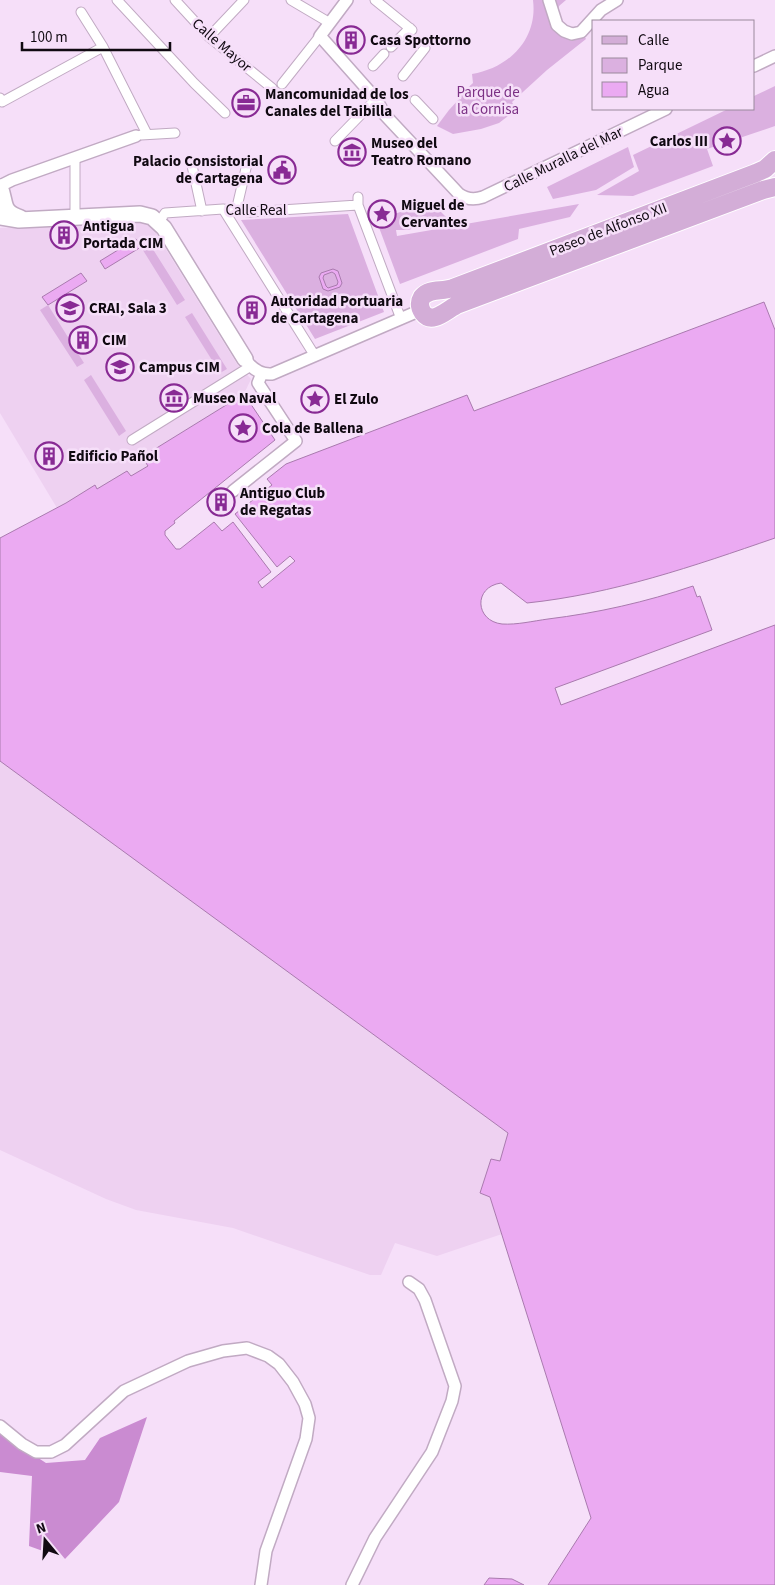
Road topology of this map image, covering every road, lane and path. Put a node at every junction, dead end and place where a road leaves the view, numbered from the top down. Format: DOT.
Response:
graph roads {
  1 [pos="116,0"];
  2 [pos="175,0"];
  3 [pos="244,0"];
  4 [pos="291,0"];
  5 [pos="347,0"];
  6 [pos="377,0"];
  7 [pos="549,0"];
  8 [pos="617,0"];
  9 [pos="80,12"];
  10 [pos="330,23"];
  11 [pos="320,36"];
  12 [pos="209,37"];
  13 [pos="103,47"];
  14 [pos="425,48"];
  15 [pos="775,56"];
  16 [pos="755,66"];
  17 [pos="366,73"];
  18 [pos="403,76"];
  19 [pos="282,84"];
  20 [pos="272,88"];
  21 [pos="0,98"];
  22 [pos="376,98"];
  23 [pos="415,100"];
  24 [pos="664,110"];
  25 [pos="225,113"];
  26 [pos="433,119"];
  27 [pos="175,133"];
  28 [pos="141,135"];
  29 [pos="335,141"];
  30 [pos="75,158"];
  31 [pos="775,160"];
  32 [pos="191,161"];
  33 [pos="247,164"];
  34 [pos="775,180"];
  35 [pos="775,187"];
  36 [pos="0,193"];
  37 [pos="223,210"];
  38 [pos="202,211"];
  39 [pos="236,211"];
  40 [pos="0,217"];
  41 [pos="75,218"];
  42 [pos="32,220"];
  43 [pos="159,222"];
  44 [pos="437,291"];
  45 [pos="421,310"];
  46 [pos="444,313"];
  47 [pos="401,319"];
  48 [pos="315,356"];
  49 [pos="248,363"];
  50 [pos="262,373"];
  51 [pos="132,440"];
  52 [pos="233,491"];
  53 [pos="409,1282"];
  54 [pos="0,1426"];
  55 [pos="261,1585"];
  56 [pos="352,1585"];
  1 -- 25 [label="street"];
  2 -- 12 [label="street, Calle Mayor"];
  3 -- 12 [label="street"];
  4 -- 10 [label="street"];
  5 -- 10 [label="street"];
  6 -- 17 [label="street"];
  7 -- 8 [label="street"];
  9 -- 13 [label="street"];
  10 -- 11 [label="street"];
  11 -- 17 [label="street"];
  11 -- 19 [label="street"];
  12 -- 20 [label="street, Calle Mayor"];
  13 -- 21 [label="street"];
  13 -- 28 [label="street"];
  14 -- 18 [label="street"];
  15 -- 16 [label="street"];
  17 -- 22 [label="street"];
  22 -- 24 [label="street, Calle Muralla del Mar"];
  22 -- 29 [label="street"];
  23 -- 26 [label="street"];
  27 -- 28 [label="street"];
  28 -- 30 [label="street"];
  30 -- 36 [label="street"];
  30 -- 41 [label="street"];
  31 -- 34 [label="main road"];
  31 -- 44 [label="main road, Paseo de Alfonso XII"];
  32 -- 38 [label="street"];
  33 -- 39 [label="street"];
  35 -- 46 [label="main road, Paseo de Alfonso XII"];
  36 -- 42 [label="main road"];
  37 -- 38 [label="street, Calle Real"];
  37 -- 39 [label="street, Calle Real"];
  37 -- 48 [label="street"];
  38 -- 43 [label="street, Calle Real"];
  39 -- 47 [label="street, Calle Real"];
  40 -- 42 [label="main road"];
  41 -- 42 [label="main road"];
  41 -- 43 [label="main road"];
  43 -- 49 [label="main road"];
  44 -- 45 [label="main road"];
  44 -- 46 [label="main road"];
  45 -- 46 [label="main road"];
  45 -- 47 [label="street"];
  47 -- 48 [label="street"];
  48 -- 50 [label="street"];
  49 -- 50 [label="street"];
  49 -- 51 [label="street"];
  50 -- 52 [label="street"];
  53 -- 56 [label="street"];
  54 -- 55 [label="street"];
}
